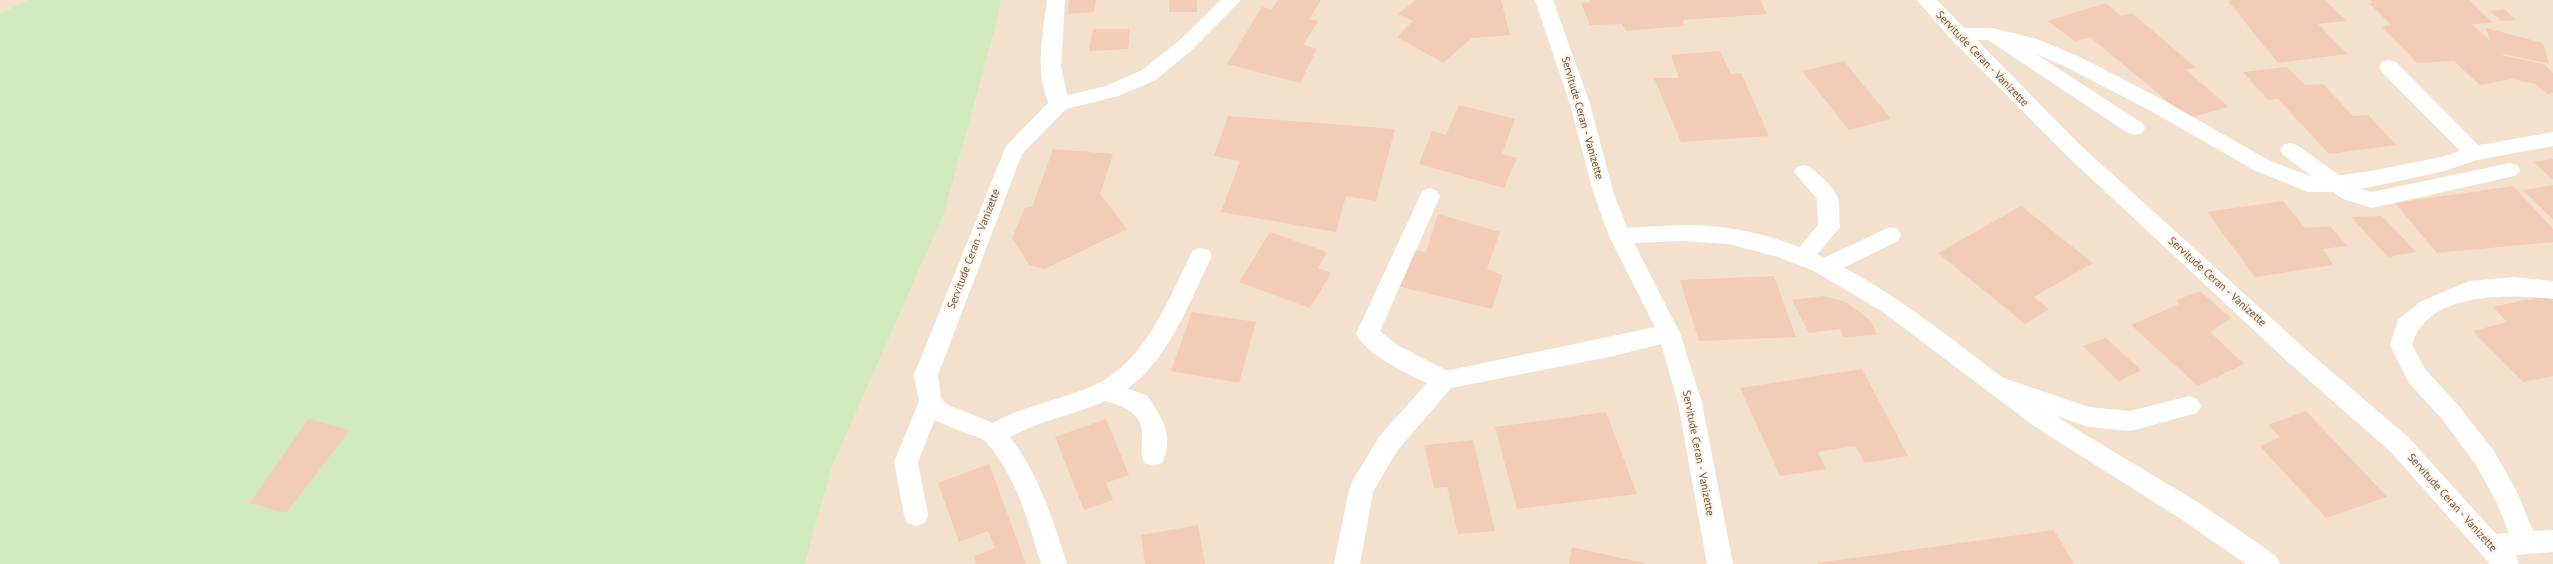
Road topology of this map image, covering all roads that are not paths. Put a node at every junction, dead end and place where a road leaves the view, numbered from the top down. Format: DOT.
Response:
graph roads {
  1 [pos="1056,0"];
  2 [pos="1232,0"];
  3 [pos="1544,0"];
  4 [pos="1926,0"];
  5 [pos="1957,34"];
  6 [pos="1992,34"];
  7 [pos="2389,67"];
  8 [pos="1059,104"];
  9 [pos="2134,128"];
  10 [pos="2553,139"];
  11 [pos="2290,150"];
  12 [pos="2474,153"];
  13 [pos="2510,170"];
  14 [pos="1804,172"];
  15 [pos="2334,184"];
  16 [pos="1430,196"];
  17 [pos="1890,235"];
  18 [pos="1620,236"];
  19 [pos="1201,256"];
  20 [pos="1803,256"];
  21 [pos="1825,267"];
  22 [pos="2553,290"];
  23 [pos="1669,333"];
  24 [pos="1444,380"];
  25 [pos="1996,385"];
  26 [pos="1104,390"];
  27 [pos="930,401"];
  28 [pos="2189,406"];
  29 [pos="994,434"];
  30 [pos="1153,456"];
  31 [pos="916,515"];
  32 [pos="2553,541"];
  33 [pos="2525,543"];
  34 [pos="2490,546"];
  35 [pos="1054,564"];
  36 [pos="1347,564"];
  37 [pos="1720,564"];
  38 [pos="2267,564"];
  39 [pos="2506,564"];
  1 -- 8 [label="street"];
  2 -- 8 [label="street"];
  3 -- 18 [label="street, Servitude Ceran - Vanizette"];
  4 -- 5 [label="street, Servitude Ceran - Vanizette"];
  5 -- 6 [label="street"];
  5 -- 34 [label="street, Servitude Ceran - Vanizette"];
  6 -- 9 [label="street"];
  6 -- 15 [label="street"];
  7 -- 12 [label="street"];
  8 -- 27 [label="street, Servitude Ceran - Vanizette"];
  10 -- 12 [label="street"];
  11 -- 15 [label="street"];
  12 -- 15 [label="street"];
  13 -- 15 [label="street"];
  14 -- 20 [label="street"];
  16 -- 24 [label="street"];
  17 -- 21 [label="street"];
  18 -- 20 [label="street"];
  18 -- 23 [label="street, Servitude Ceran - Vanizette"];
  19 -- 26 [label="street"];
  20 -- 21 [label="street"];
  21 -- 25 [label="street"];
  22 -- 33 [label="street"];
  23 -- 24 [label="street"];
  23 -- 37 [label="street, Servitude Ceran - Vanizette"];
  24 -- 36 [label="street"];
  25 -- 28 [label="street"];
  25 -- 38 [label="street"];
  26 -- 29 [label="street"];
  26 -- 30 [label="street"];
  27 -- 29 [label="street"];
  27 -- 31 [label="street"];
  29 -- 35 [label="street"];
  32 -- 33 [label="street"];
  33 -- 34 [label="street"];
  34 -- 39 [label="street, Servitude Ceran - Vanizette"];
}
